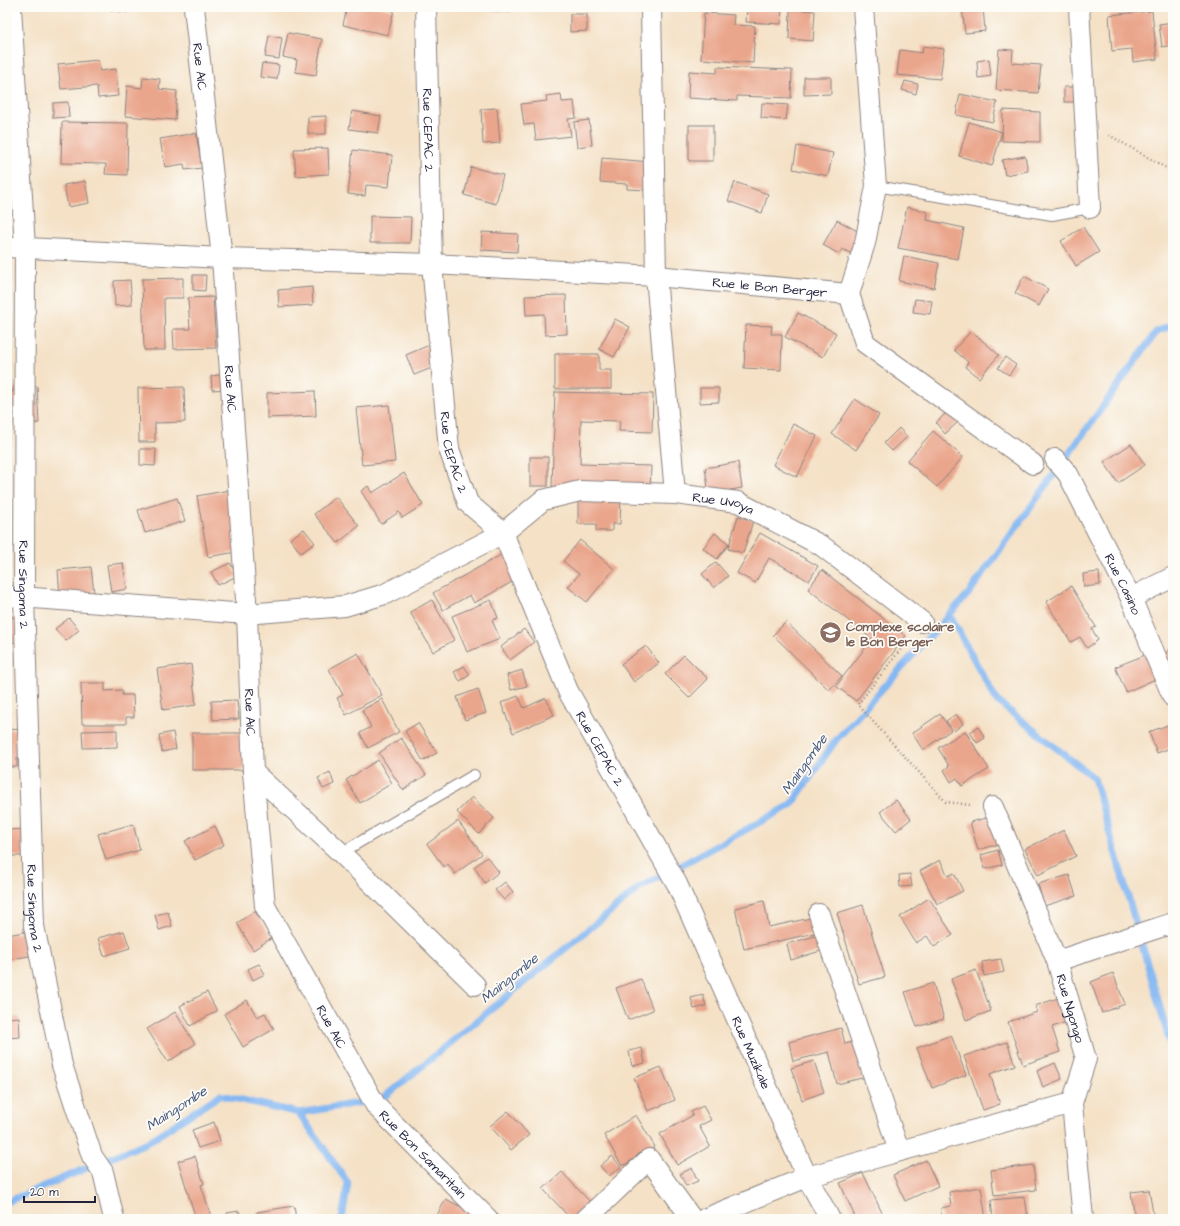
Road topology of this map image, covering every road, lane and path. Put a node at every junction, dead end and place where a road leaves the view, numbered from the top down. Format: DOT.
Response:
graph roads {
  1 [pos="11,7"];
  2 [pos="194,7"];
  3 [pos="426,7"];
  4 [pos="651,7"];
  5 [pos="863,7"];
  6 [pos="1079,7"];
  7 [pos="1086,122"];
  8 [pos="1173,172"];
  9 [pos="876,186"];
  10 [pos="1090,208"];
  11 [pos="16,247"];
  12 [pos="222,258"];
  13 [pos="432,264"];
  14 [pos="656,276"];
  15 [pos="849,294"];
  16 [pos="1055,459"];
  17 [pos="1033,464"];
  18 [pos="675,494"];
  19 [pos="503,533"];
  20 [pos="1173,577"];
  21 [pos="16,596"];
  22 [pos="1131,598"];
  23 [pos="246,614"];
  24 [pos="922,622"];
  25 [pos="1173,697"];
  26 [pos="253,772"];
  27 [pos="474,775"];
  28 [pos="993,807"];
  29 [pos="341,854"];
  30 [pos="677,884"];
  31 [pos="819,914"];
  32 [pos="1173,924"];
  33 [pos="1057,962"];
  34 [pos="475,985"];
  35 [pos="373,1102"];
  36 [pos="1072,1103"];
  37 [pos="899,1151"];
  38 [pos="807,1177"];
  39 [pos="114,1219"];
  40 [pos="488,1219"];
  41 [pos="586,1219"];
  42 [pos="692,1219"];
  43 [pos="704,1219"];
  44 [pos="830,1219"];
  45 [pos="1083,1219"];
  1 -- 11 [label="street, Rue Singoma 2"];
  2 -- 12 [label="street, Rue AIC"];
  3 -- 13 [label="street, Rue CEPAC 2"];
  4 -- 14 [label="street"];
  5 -- 9 [label="street"];
  6 -- 7 [label="street"];
  7 -- 8 [label="path"];
  7 -- 10 [label="street"];
  9 -- 10 [label="lane"];
  9 -- 15 [label="street"];
  11 -- 12 [label="street, Rue le Bon Berger"];
  11 -- 21 [label="street, Rue Singoma 2"];
  12 -- 13 [label="street, Rue le Bon Berger"];
  12 -- 23 [label="street, Rue AIC"];
  13 -- 14 [label="street, Rue le Bon Berger"];
  13 -- 19 [label="street, Rue CEPAC 2"];
  14 -- 15 [label="street, Rue le Bon Berger"];
  14 -- 18 [label="street"];
  15 -- 17 [label="street"];
  16 -- 22 [label="street, Rue Casino"];
  18 -- 19 [label="street, Rue Uvoya"];
  18 -- 24 [label="street, Rue Uvoya"];
  19 -- 23 [label="street, Rue Uvoya"];
  19 -- 30 [label="street, Rue CEPAC 2"];
  20 -- 22 [label="street"];
  21 -- 23 [label="street, Rue Uvoya"];
  21 -- 39 [label="street, Rue Singoma 2"];
  22 -- 25 [label="street, Rue Casino"];
  23 -- 26 [label="street, Rue AIC"];
  24 -- 28 [label="path"];
  26 -- 29 [label="street"];
  26 -- 35 [label="street, Rue AIC"];
  27 -- 29 [label="lane"];
  28 -- 33 [label="street, Rue Ngongo"];
  29 -- 34 [label="street"];
  30 -- 38 [label="street, Rue Muzikale"];
  31 -- 37 [label="street"];
  32 -- 33 [label="street"];
  33 -- 36 [label="street, Rue Ngongo"];
  35 -- 40 [label="street, Rue Bon Samaritain"];
  36 -- 37 [label="street"];
  36 -- 45 [label="street, Rue Ngongo"];
  37 -- 38 [label="street"];
  38 -- 43 [label="street"];
  38 -- 44 [label="street, Rue Muzikale"];
  41 -- 42 [label="street"];
}
